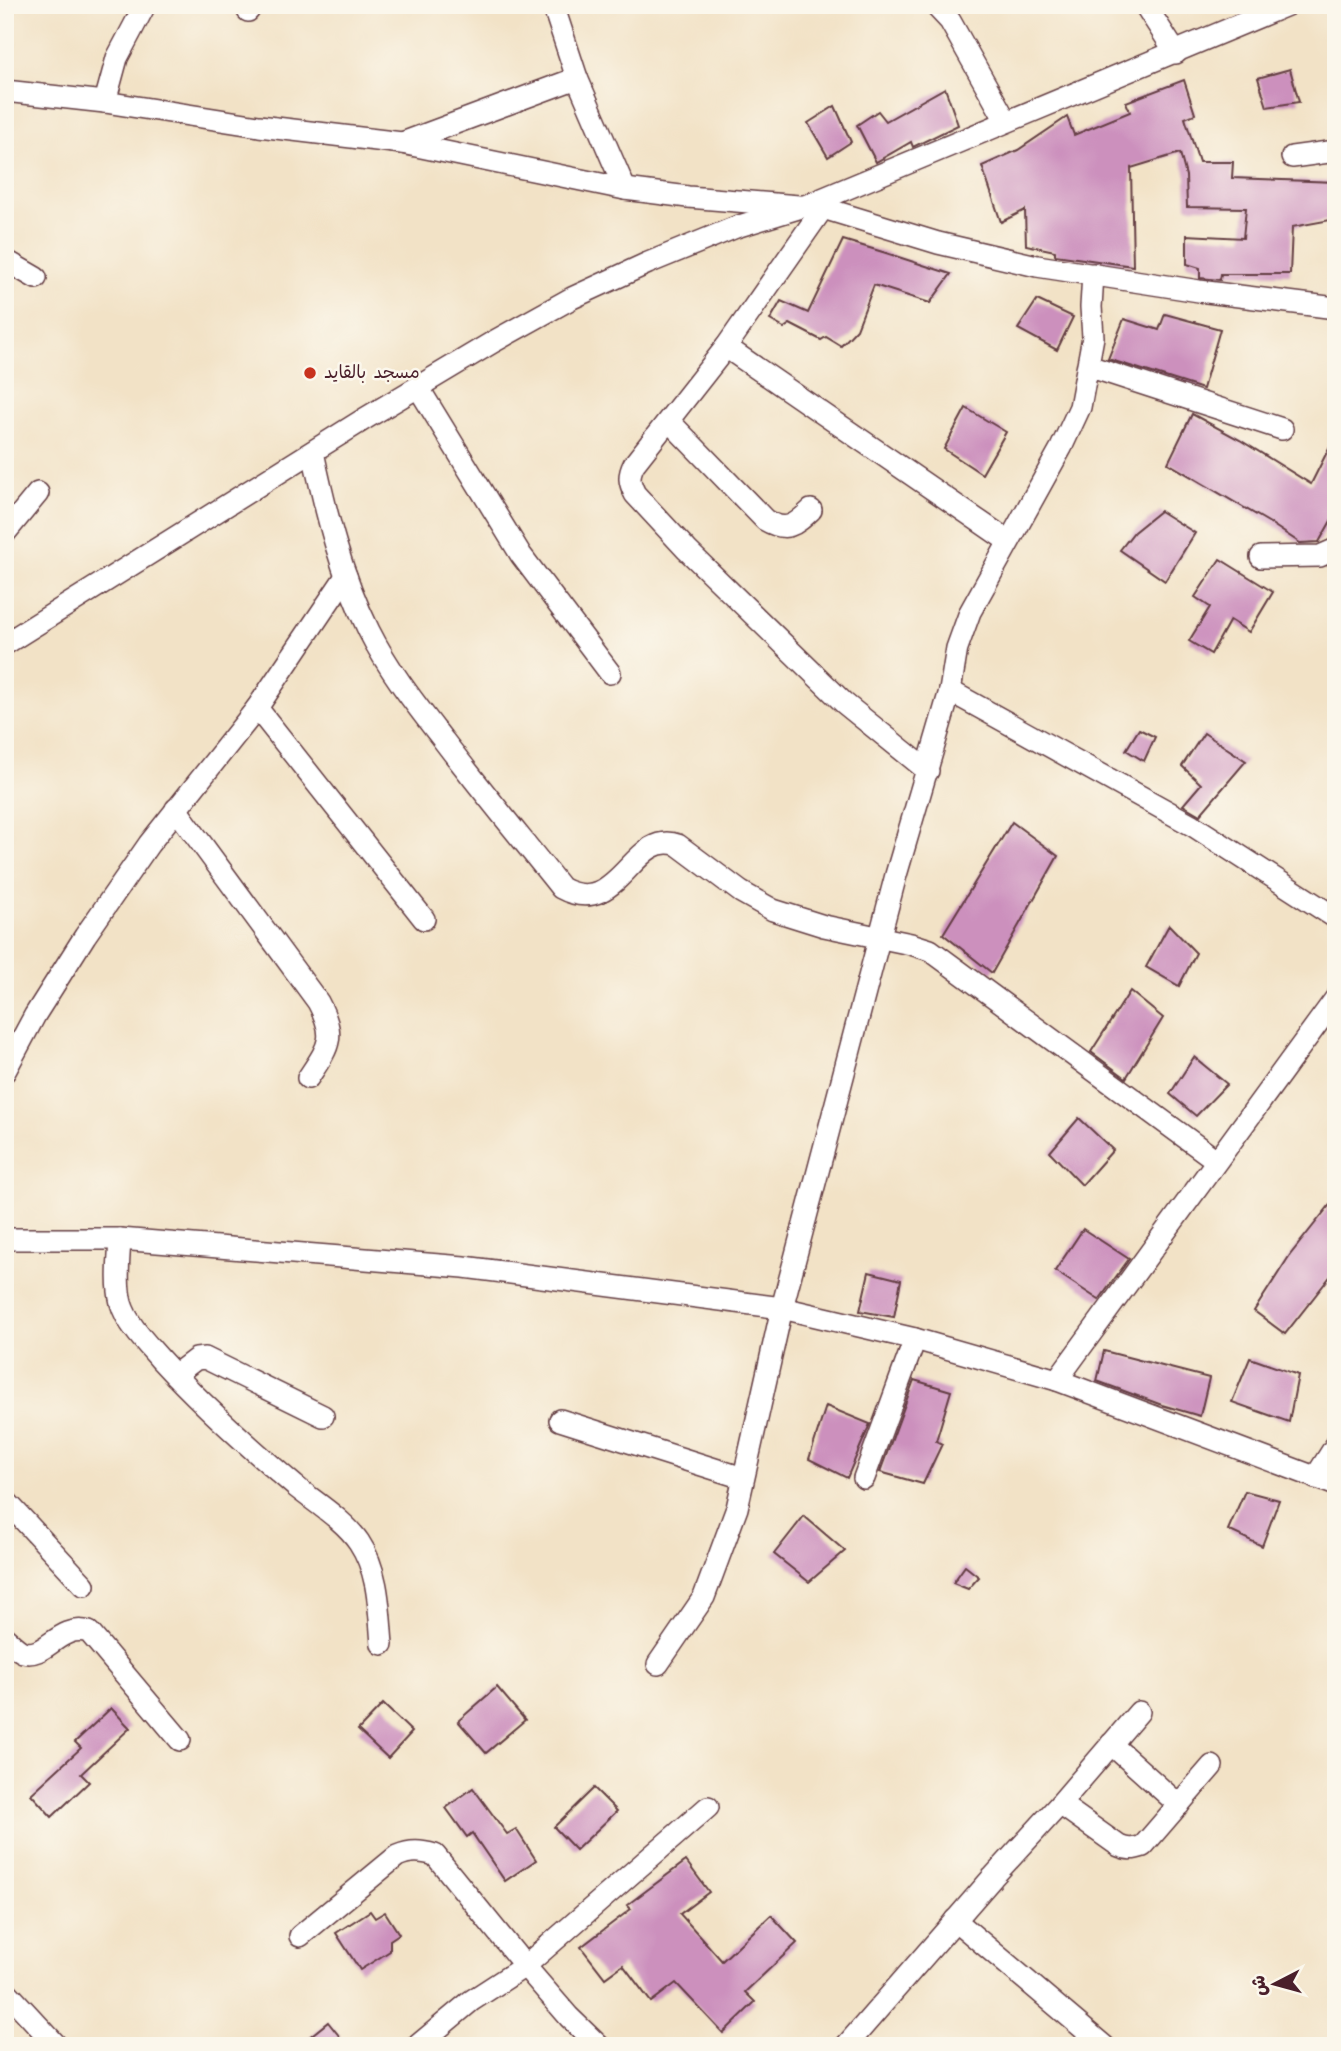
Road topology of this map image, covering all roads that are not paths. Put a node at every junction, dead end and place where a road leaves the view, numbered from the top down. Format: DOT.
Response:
graph roads {
  1 [pos="145,5"];
  2 [pos="553,5"];
  3 [pos="935,5"];
  4 [pos="1145,5"];
  5 [pos="1287,5"];
  6 [pos="1242,14"];
  7 [pos="1176,53"];
  8 [pos="577,78"];
  9 [pos="5,91"];
  10 [pos="104,102"];
  11 [pos="1006,121"];
  12 [pos="402,143"];
  13 [pos="1336,151"];
  14 [pos="1292,157"];
  15 [pos="625,189"];
  16 [pos="814,207"];
  17 [pos="5,260"];
  18 [pos="1093,274"];
  19 [pos="36,278"];
  20 [pos="1336,308"];
  21 [pos="726,347"];
  22 [pos="1088,366"];
  23 [pos="418,387"];
  24 [pos="669,421"];
  25 [pos="1282,429"];
  26 [pos="313,452"];
  27 [pos="38,493"];
  28 [pos="811,510"];
  29 [pos="5,533"];
  30 [pos="1007,541"];
  31 [pos="1336,549"];
  32 [pos="1261,557"];
  33 [pos="346,576"];
  34 [pos="5,644"];
  35 [pos="610,673"];
  36 [pos="950,691"];
  37 [pos="257,708"];
  38 [pos="928,771"];
  39 [pos="176,809"];
  40 [pos="1336,918"];
  41 [pos="424,919"];
  42 [pos="881,938"];
  43 [pos="1336,998"];
  44 [pos="5,1072"];
  45 [pos="308,1077"];
  46 [pos="1216,1160"];
  47 [pos="5,1239"];
  48 [pos="120,1239"];
  49 [pos="782,1308"];
  50 [pos="915,1339"];
  51 [pos="175,1375"];
  52 [pos="1057,1380"];
  53 [pos="323,1416"];
  54 [pos="560,1420"];
  55 [pos="1336,1445"];
  56 [pos="743,1478"];
  57 [pos="864,1478"];
  58 [pos="1315,1478"];
  59 [pos="1336,1485"];
  60 [pos="5,1500"];
  61 [pos="85,1585"];
  62 [pos="5,1638"];
  63 [pos="382,1644"];
  64 [pos="658,1664"];
  65 [pos="1139,1712"];
  66 [pos="180,1740"];
  67 [pos="1111,1744"];
  68 [pos="1212,1766"];
  69 [pos="1060,1804"];
  70 [pos="1179,1805"];
  71 [pos="708,1807"];
  72 [pos="955,1920"];
  73 [pos="300,1936"];
  74 [pos="525,1966"];
  75 [pos="5,1990"];
  76 [pos="57,2046"];
  77 [pos="417,2046"];
  78 [pos="599,2046"];
  79 [pos="846,2046"];
  80 [pos="1104,2046"];
  1 -- 10 [label="street"];
  2 -- 8 [label="street"];
  3 -- 11 [label="street"];
  4 -- 7 [label="street"];
  5 -- 6 [label="street"];
  6 -- 7 [label="street"];
  7 -- 11 [label="street"];
  8 -- 12 [label="street"];
  8 -- 15 [label="street"];
  9 -- 10 [label="street"];
  10 -- 12 [label="street"];
  11 -- 16 [label="street"];
  12 -- 15 [label="street"];
  13 -- 14 [label="street"];
  15 -- 16 [label="street"];
  16 -- 18 [label="street"];
  16 -- 21 [label="street"];
  16 -- 23 [label="street"];
  17 -- 19 [label="street"];
  18 -- 20 [label="street"];
  18 -- 22 [label="street"];
  21 -- 24 [label="street"];
  21 -- 30 [label="street"];
  22 -- 25 [label="street"];
  22 -- 30 [label="street"];
  23 -- 26 [label="street"];
  23 -- 35 [label="street"];
  24 -- 28 [label="street"];
  24 -- 38 [label="street"];
  26 -- 33 [label="street"];
  26 -- 34 [label="street"];
  27 -- 29 [label="street"];
  30 -- 36 [label="street"];
  31 -- 32 [label="street"];
  33 -- 37 [label="street"];
  33 -- 42 [label="street"];
  36 -- 38 [label="street"];
  36 -- 40 [label="street"];
  37 -- 39 [label="street"];
  37 -- 41 [label="street"];
  38 -- 42 [label="street"];
  39 -- 44 [label="street"];
  39 -- 45 [label="street"];
  42 -- 46 [label="street"];
  42 -- 49 [label="street"];
  43 -- 46 [label="street"];
  46 -- 52 [label="street"];
  47 -- 48 [label="street"];
  48 -- 49 [label="street"];
  48 -- 51 [label="street"];
  49 -- 50 [label="street"];
  49 -- 56 [label="street"];
  50 -- 52 [label="street"];
  50 -- 57 [label="street"];
  51 -- 53 [label="street"];
  51 -- 63 [label="street"];
  52 -- 58 [label="street"];
  54 -- 56 [label="street"];
  55 -- 58 [label="street"];
  56 -- 64 [label="street"];
  58 -- 59 [label="street"];
  60 -- 61 [label="street"];
  62 -- 66 [label="street"];
  65 -- 67 [label="street"];
  67 -- 69 [label="street"];
  67 -- 70 [label="street"];
  68 -- 70 [label="street"];
  69 -- 70 [label="street"];
  69 -- 72 [label="street"];
  71 -- 74 [label="street"];
  72 -- 79 [label="street"];
  72 -- 80 [label="street"];
  73 -- 74 [label="street"];
  74 -- 77 [label="street"];
  74 -- 78 [label="street"];
  75 -- 76 [label="street"];
}
